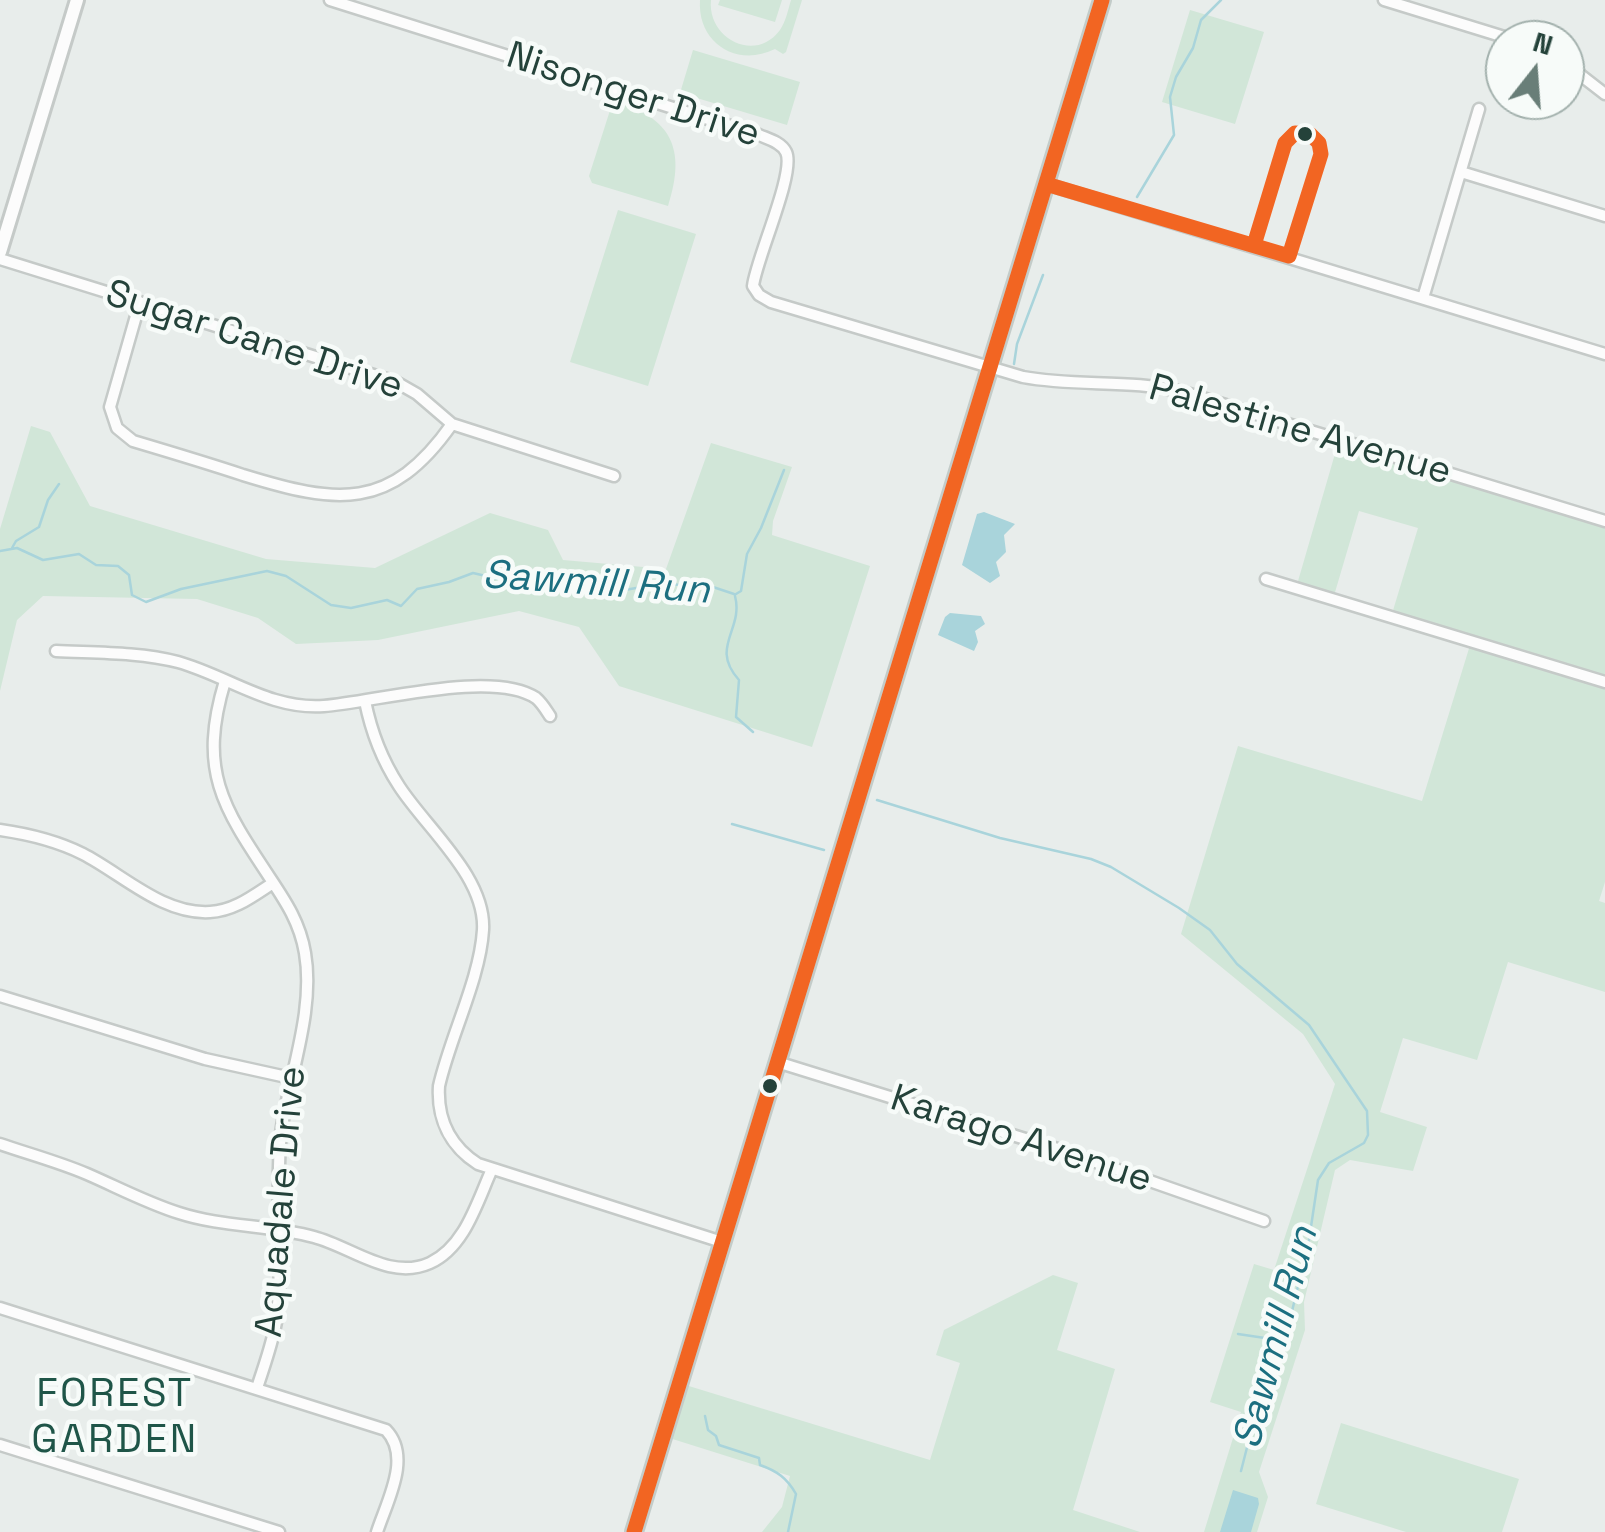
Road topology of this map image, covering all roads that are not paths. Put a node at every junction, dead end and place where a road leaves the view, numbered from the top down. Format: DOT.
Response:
graph roads {
  1 [pos="77,0"];
  2 [pos="330,0"];
  3 [pos="1102,0"];
  4 [pos="1384,0"];
  5 [pos="1485,31"];
  6 [pos="1479,109"];
  7 [pos="1461,172"];
  8 [pos="1046,184"];
  9 [pos="1605,216"];
  10 [pos="0,255"];
  11 [pos="1423,298"];
  12 [pos="140,302"];
  13 [pos="1605,354"];
  14 [pos="990,367"];
  15 [pos="452,424"];
  16 [pos="614,476"];
  17 [pos="1605,521"];
  18 [pos="1266,578"];
  19 [pos="56,651"];
  20 [pos="225,682"];
  21 [pos="1605,682"];
  22 [pos="365,700"];
  23 [pos="550,716"];
  24 [pos="0,830"];
  25 [pos="273,883"];
  26 [pos="0,996"];
  27 [pos="777,1062"];
  28 [pos="291,1078"];
  29 [pos="0,1144"];
  30 [pos="492,1170"];
  31 [pos="1264,1221"];
  32 [pos="279,1231"];
  33 [pos="722,1242"];
  34 [pos="0,1308"];
  35 [pos="257,1388"];
  36 [pos="0,1445"];
  37 [pos="244,1527"];
  38 [pos="279,1532"];
  39 [pos="377,1532"];
  40 [pos="634,1532"];
  1 -- 10 [label="street"];
  2 -- 14 [label="street, Nisonger Drive"];
  3 -- 8 [label="main road"];
  4 -- 5 [label="street"];
  6 -- 7 [label="street"];
  7 -- 9 [label="street"];
  7 -- 11 [label="street"];
  8 -- 11 [label="street"];
  8 -- 14 [label="main road"];
  10 -- 12 [label="street, Sugar Cane Drive"];
  11 -- 13 [label="street"];
  12 -- 15 [label="street, Sugar Cane Drive"];
  12 -- 15 [label="street"];
  14 -- 17 [label="street, Palestine Avenue"];
  14 -- 27 [label="main road"];
  15 -- 16 [label="street, Sugar Cane Drive"];
  18 -- 21 [label="street"];
  19 -- 20 [label="street"];
  20 -- 22 [label="street"];
  20 -- 25 [label="street, Aquadale Drive"];
  22 -- 23 [label="street"];
  22 -- 30 [label="street"];
  24 -- 25 [label="street"];
  25 -- 28 [label="street, Aquadale Drive"];
  26 -- 28 [label="street"];
  27 -- 31 [label="street, Karago Avenue"];
  27 -- 33 [label="main road"];
  28 -- 32 [label="street, Aquadale Drive"];
  29 -- 32 [label="street"];
  30 -- 32 [label="street"];
  30 -- 33 [label="street"];
  32 -- 35 [label="street, Aquadale Drive"];
  33 -- 40 [label="main road"];
  34 -- 35 [label="street"];
  35 -- 39 [label="street"];
  36 -- 37 [label="street"];
  37 -- 38 [label="street"];
}
